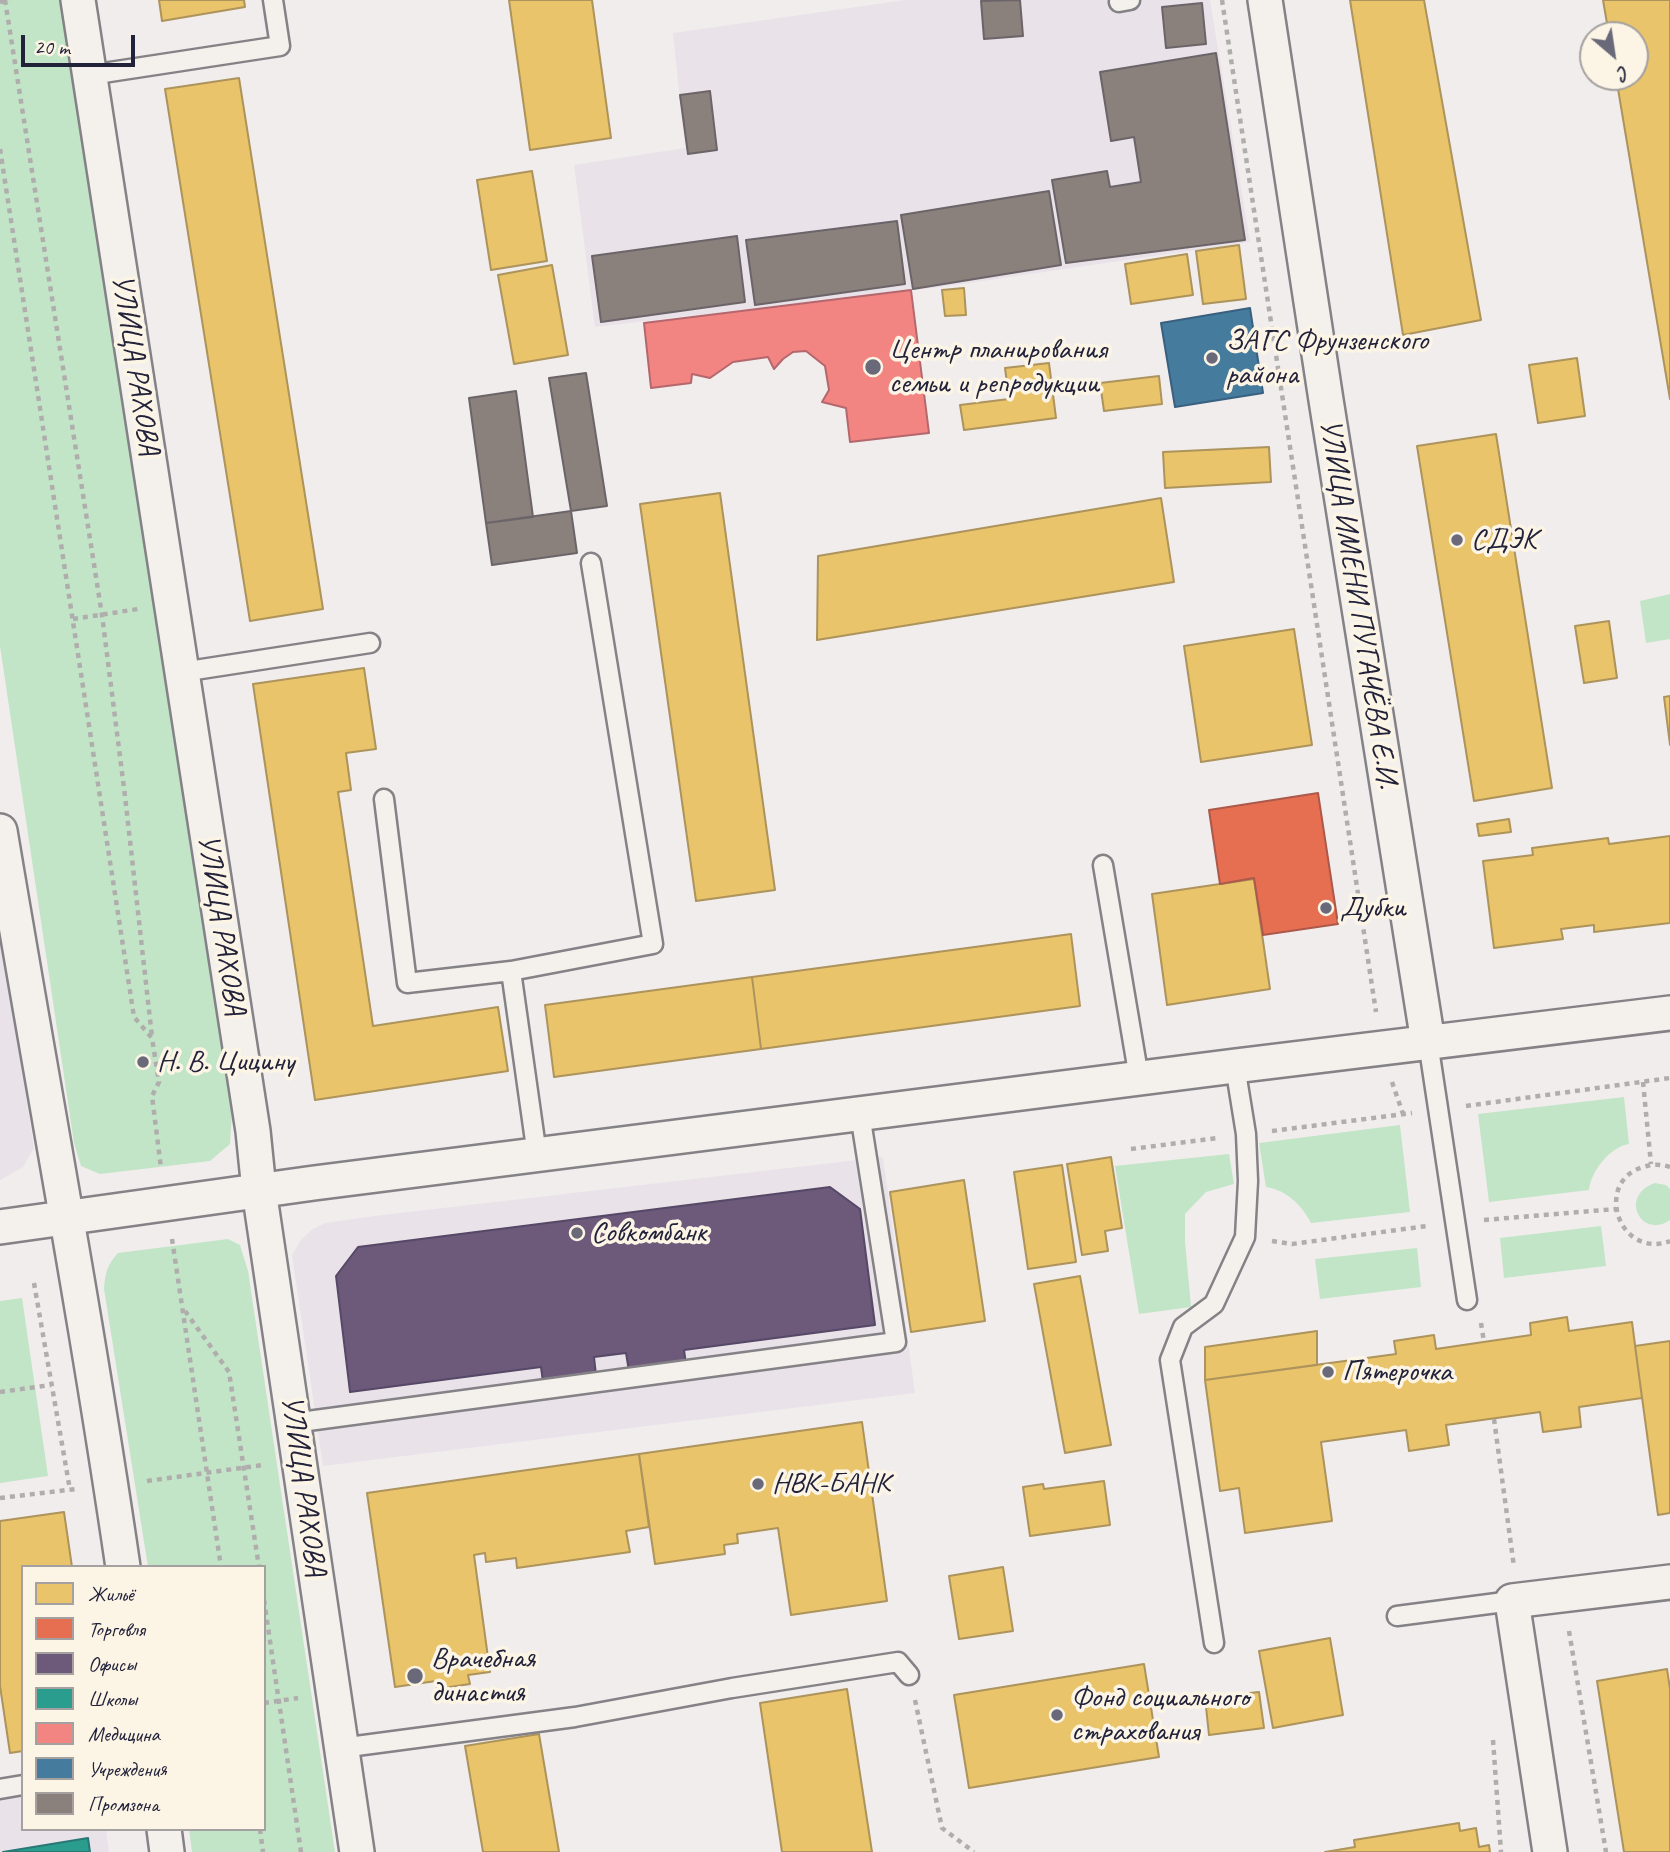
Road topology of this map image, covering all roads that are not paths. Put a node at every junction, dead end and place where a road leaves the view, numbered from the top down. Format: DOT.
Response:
graph roads {
  1 [pos="78,0"];
  2 [pos="273,0"];
  3 [pos="1265,0"];
  4 [pos="90,75"];
  5 [pos="591,564"];
  6 [pos="370,643"];
  7 [pos="182,671"];
  8 [pos="384,799"];
  9 [pos="0,831"];
  10 [pos="1103,865"];
  11 [pos="511,971"];
  12 [pos="1670,1013"];
  13 [pos="1428,1042"];
  14 [pos="1235,1066"];
  15 [pos="1139,1078"];
  16 [pos="860,1114"];
  17 [pos="537,1155"];
  18 [pos="259,1190"];
  19 [pos="66,1218"];
  20 [pos="0,1227"];
  21 [pos="1467,1300"];
  22 [pos="293,1423"];
  23 [pos="123,1565"];
  24 [pos="1670,1583"];
  25 [pos="1512,1601"];
  26 [pos="1397,1616"];
  27 [pos="1214,1643"];
  28 [pos="909,1675"];
  29 [pos="341,1748"];
  30 [pos="21,1785"];
  31 [pos="0,1789"];
  32 [pos="164,1831"];
  33 [pos="167,1852"];
  34 [pos="356,1852"];
  35 [pos="1550,1852"];
  1 -- 4 [label="street, УЛИЦА РАХОВА"];
  2 -- 4 [label="lane"];
  3 -- 13 [label="street, УЛИЦА ИМЕНИ ПУГАЧЁВА Е.И."];
  4 -- 7 [label="street, УЛИЦА РАХОВА"];
  5 -- 11 [label="lane"];
  6 -- 7 [label="lane"];
  7 -- 18 [label="street, УЛИЦА РАХОВА"];
  8 -- 11 [label="lane"];
  9 -- 19 [label="street"];
  10 -- 15 [label="lane"];
  11 -- 17 [label="lane"];
  12 -- 13 [label="street"];
  13 -- 14 [label="street"];
  13 -- 21 [label="lane"];
  14 -- 15 [label="street"];
  14 -- 27 [label="lane"];
  15 -- 16 [label="street"];
  16 -- 17 [label="street"];
  16 -- 22 [label="lane"];
  17 -- 18 [label="street"];
  18 -- 19 [label="street"];
  18 -- 22 [label="street, УЛИЦА РАХОВА"];
  19 -- 20 [label="street"];
  19 -- 23 [label="street"];
  22 -- 29 [label="street, УЛИЦА РАХОВА"];
  24 -- 25 [label="street"];
  25 -- 26 [label="lane"];
  25 -- 35 [label="street"];
  28 -- 29 [label="lane"];
  29 -- 34 [label="street, УЛИЦА РАХОВА"];
  30 -- 31 [label="lane"];
  32 -- 33 [label="street"];
}
